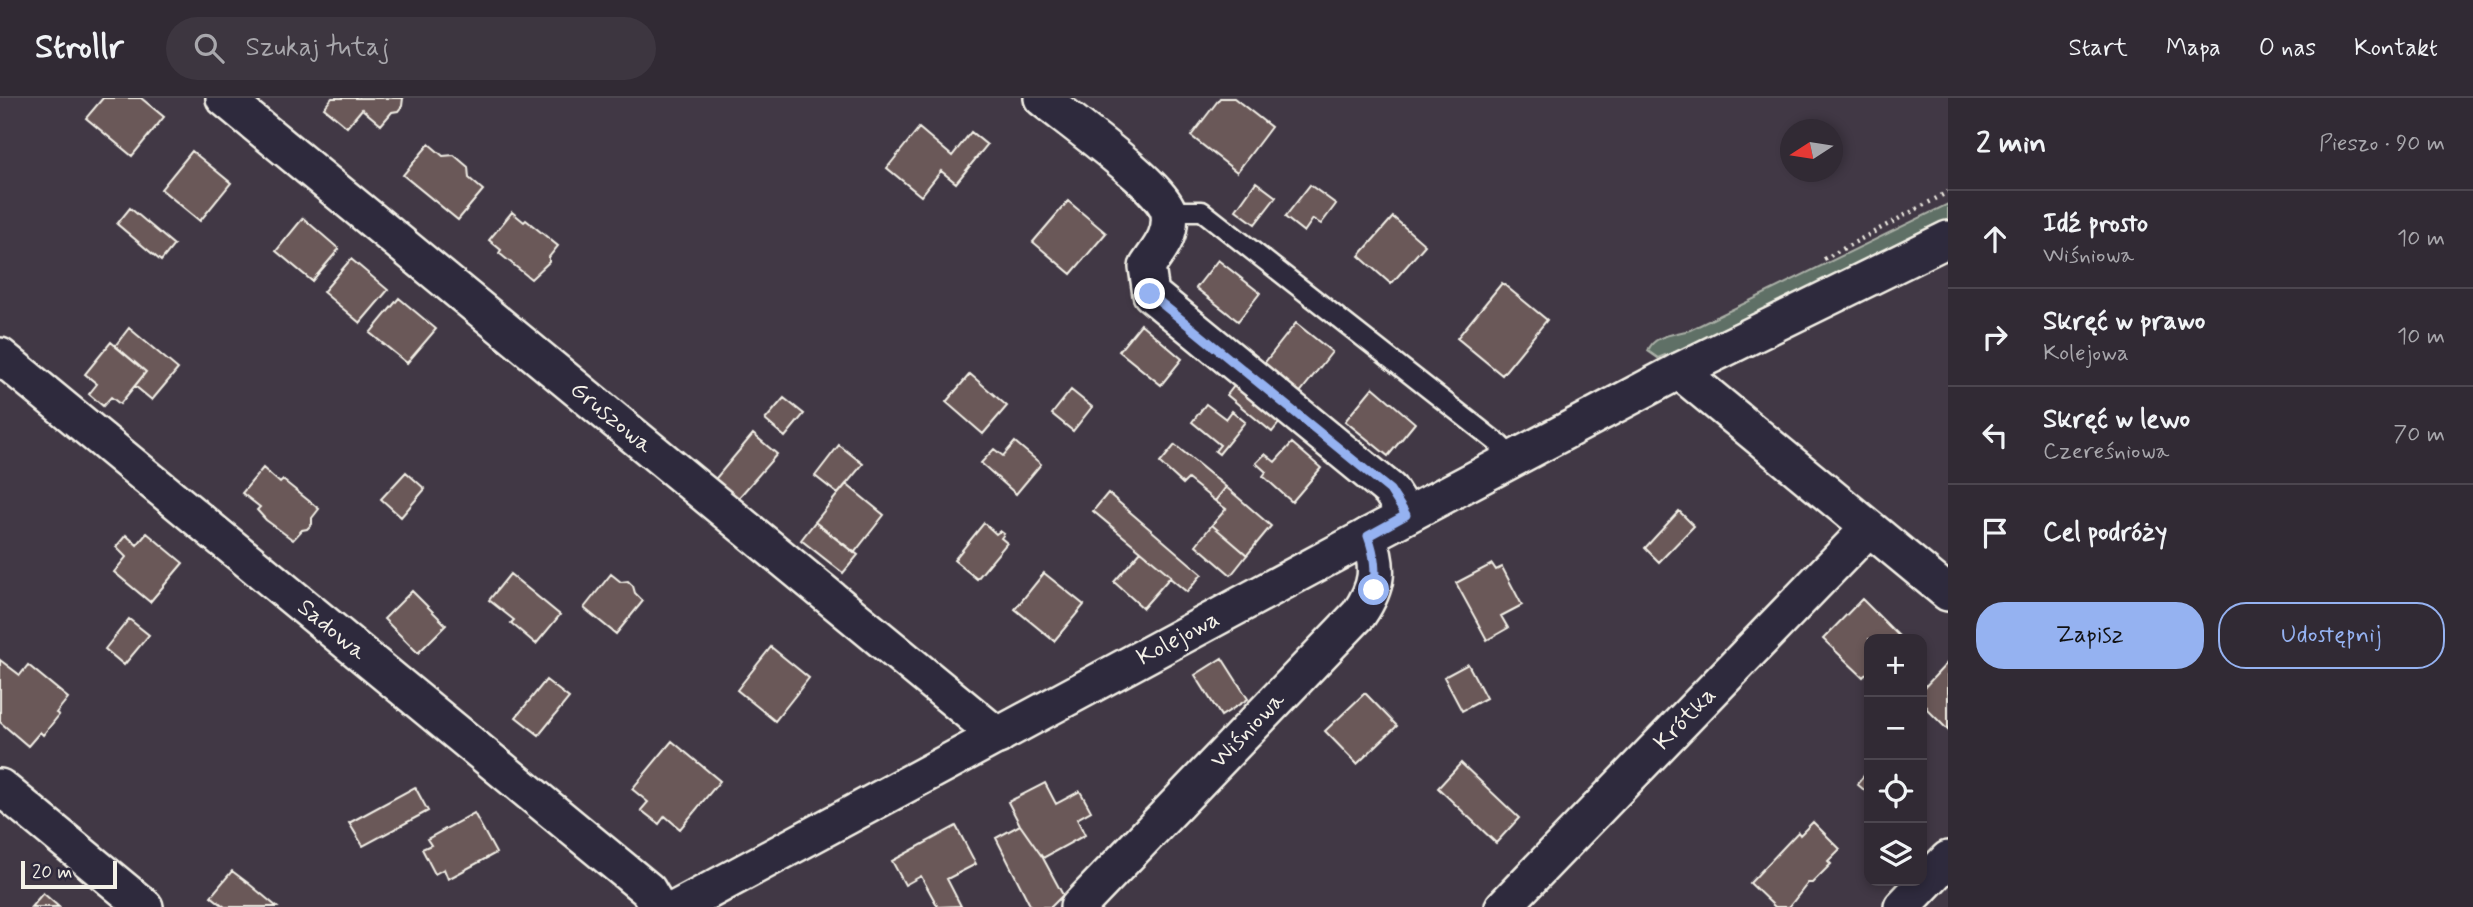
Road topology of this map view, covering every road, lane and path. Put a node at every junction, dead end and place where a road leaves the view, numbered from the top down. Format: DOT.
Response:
graph roads {
  1 [pos="224,98"];
  2 [pos="1042,98"];
  3 [pos="1169,211"];
  4 [pos="1948,239"];
  5 [pos="0,356"];
  6 [pos="1679,371"];
  7 [pos="1514,458"];
  8 [pos="1406,515"];
  9 [pos="1868,529"];
  10 [pos="1368,536"];
  11 [pos="1948,593"];
  12 [pos="998,736"];
  13 [pos="0,787"];
  14 [pos="1948,859"];
  15 [pos="145,907"];
  16 [pos="658,907"];
  17 [pos="680,907"];
  18 [pos="1078,907"];
  19 [pos="1503,907"];
  20 [pos="1902,907"];
  1 -- 12 [label="street, Gruszowa"];
  2 -- 3 [label="street"];
  3 -- 7 [label="lane"];
  3 -- 8 [label="street"];
  4 -- 6 [label="street, Kolejowa"];
  5 -- 16 [label="street, Sadowa"];
  6 -- 7 [label="street, Kolejowa"];
  6 -- 9 [label="street"];
  7 -- 8 [label="street, Kolejowa"];
  8 -- 10 [label="street, Kolejowa"];
  9 -- 11 [label="street"];
  9 -- 19 [label="street, Krótka"];
  10 -- 12 [label="street, Kolejowa"];
  10 -- 18 [label="street, Wiśniowa"];
  12 -- 17 [label="street, Kolejowa"];
  13 -- 15 [label="street"];
  14 -- 20 [label="street"];
}
